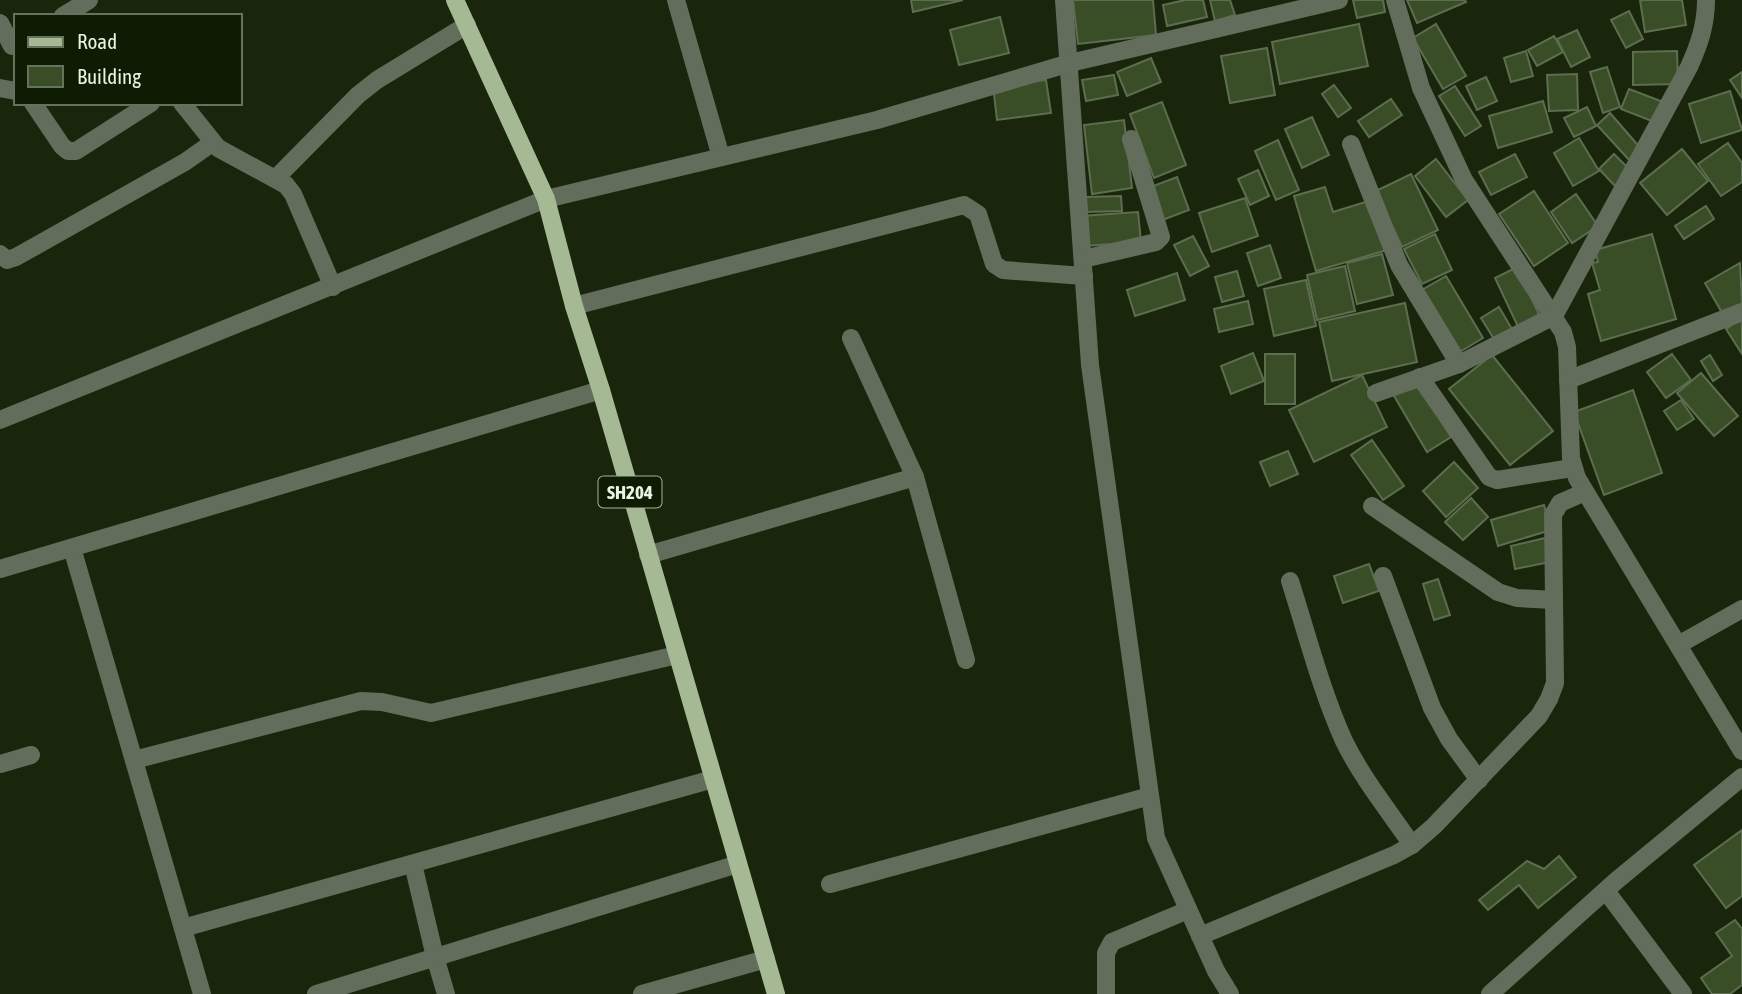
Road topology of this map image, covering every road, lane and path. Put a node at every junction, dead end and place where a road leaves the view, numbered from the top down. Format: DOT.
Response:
graph roads {
  1 [pos="89,0"];
  2 [pos="455,0"];
  3 [pos="676,0"];
  4 [pos="1064,0"];
  5 [pos="1339,0"];
  6 [pos="1395,0"];
  7 [pos="1706,0"];
  8 [pos="66,14"];
  9 [pos="0,23"];
  10 [pos="467,25"];
  11 [pos="9,48"];
  12 [pos="1070,63"];
  13 [pos="34,105"];
  14 [pos="148,105"];
  15 [pos="183,105"];
  16 [pos="1131,139"];
  17 [pos="212,142"];
  18 [pos="1351,144"];
  19 [pos="721,157"];
  20 [pos="276,178"];
  21 [pos="546,199"];
  22 [pos="0,254"];
  23 [pos="1083,268"];
  24 [pos="333,287"];
  25 [pos="573,306"];
  26 [pos="1742,312"];
  27 [pos="1554,316"];
  28 [pos="851,338"];
  29 [pos="1459,364"];
  30 [pos="1420,377"];
  31 [pos="1568,380"];
  32 [pos="601,390"];
  33 [pos="1376,393"];
  34 [pos="0,420"];
  35 [pos="1573,468"];
  36 [pos="915,477"];
  37 [pos="1585,492"];
  38 [pos="1372,506"];
  39 [pos="72,548"];
  40 [pos="648,555"];
  41 [pos="0,569"];
  42 [pos="1383,576"];
  43 [pos="1290,581"];
  44 [pos="1554,600"];
  45 [pos="1742,609"];
  46 [pos="1678,645"];
  47 [pos="677,655"];
  48 [pos="966,660"];
  49 [pos="1742,751"];
  50 [pos="32,755"];
  51 [pos="134,760"];
  52 [pos="0,764"];
  53 [pos="1742,776"];
  54 [pos="713,779"];
  55 [pos="1479,780"];
  56 [pos="1150,796"];
  57 [pos="1412,845"];
  58 [pos="412,864"];
  59 [pos="738,864"];
  60 [pos="830,884"];
  61 [pos="1605,891"];
  62 [pos="1188,910"];
  63 [pos="183,928"];
  64 [pos="1200,936"];
  65 [pos="435,957"];
  66 [pos="765,959"];
  67 [pos="202,994"];
  68 [pos="316,994"];
  69 [pos="446,994"];
  70 [pos="642,994"];
  71 [pos="776,994"];
  72 [pos="1105,994"];
  73 [pos="1230,994"];
  74 [pos="1490,994"];
  75 [pos="1683,994"];
  1 -- 8 [label="street"];
  2 -- 10 [label="main road, SH204"];
  3 -- 19 [label="street"];
  4 -- 12 [label="street"];
  5 -- 12 [label="street"];
  6 -- 27 [label="street"];
  7 -- 27 [label="street"];
  9 -- 11 [label="street"];
  10 -- 20 [label="street"];
  10 -- 21 [label="main road, SH204"];
  12 -- 19 [label="street"];
  12 -- 23 [label="street"];
  13 -- 14 [label="street"];
  15 -- 17 [label="street"];
  16 -- 23 [label="street"];
  17 -- 20 [label="street"];
  17 -- 22 [label="street"];
  18 -- 29 [label="street"];
  19 -- 21 [label="street"];
  20 -- 24 [label="street"];
  21 -- 24 [label="street"];
  21 -- 25 [label="main road, SH204"];
  23 -- 25 [label="street"];
  23 -- 56 [label="street"];
  24 -- 34 [label="street"];
  25 -- 32 [label="main road, SH204"];
  26 -- 31 [label="street"];
  27 -- 29 [label="street"];
  27 -- 31 [label="street"];
  28 -- 36 [label="street"];
  29 -- 30 [label="street"];
  30 -- 33 [label="street"];
  30 -- 35 [label="street"];
  31 -- 35 [label="street"];
  32 -- 39 [label="street"];
  32 -- 40 [label="main road, SH204"];
  35 -- 37 [label="street"];
  36 -- 40 [label="street"];
  36 -- 48 [label="street"];
  37 -- 44 [label="street"];
  37 -- 46 [label="street"];
  38 -- 44 [label="street"];
  39 -- 41 [label="street"];
  39 -- 51 [label="street"];
  40 -- 47 [label="main road, SH204"];
  42 -- 55 [label="street"];
  43 -- 57 [label="street"];
  44 -- 55 [label="street"];
  45 -- 46 [label="street"];
  46 -- 49 [label="street"];
  47 -- 51 [label="street"];
  47 -- 54 [label="main road, SH204"];
  50 -- 52 [label="street"];
  51 -- 63 [label="street"];
  53 -- 61 [label="street"];
  54 -- 58 [label="street"];
  54 -- 59 [label="main road, SH204"];
  55 -- 57 [label="street"];
  56 -- 60 [label="street"];
  56 -- 62 [label="street"];
  57 -- 64 [label="street"];
  58 -- 63 [label="street"];
  58 -- 65 [label="street"];
  59 -- 65 [label="street"];
  59 -- 66 [label="main road, SH204"];
  61 -- 74 [label="street"];
  61 -- 75 [label="street"];
  62 -- 64 [label="street"];
  62 -- 72 [label="street"];
  63 -- 67 [label="street"];
  64 -- 73 [label="street"];
  65 -- 68 [label="street"];
  65 -- 69 [label="street"];
  66 -- 70 [label="street"];
  66 -- 71 [label="main road, SH204"];
}
